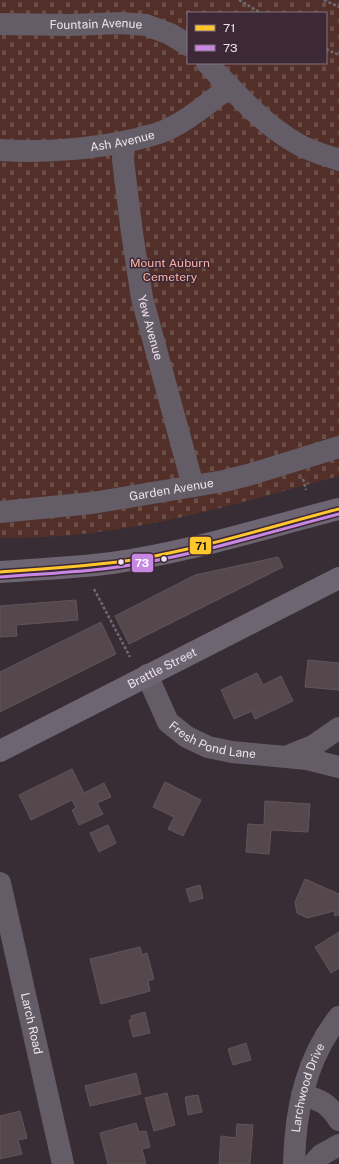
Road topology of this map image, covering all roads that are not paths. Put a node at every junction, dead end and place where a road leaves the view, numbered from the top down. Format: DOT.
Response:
graph roads {
  1 [pos="0,24"];
  2 [pos="187,44"];
  3 [pos="208,64"];
  4 [pos="230,87"];
  5 [pos="124,142"];
  6 [pos="0,150"];
  7 [pos="339,160"];
  8 [pos="339,447"];
  9 [pos="193,486"];
  10 [pos="339,509"];
  11 [pos="0,512"];
  12 [pos="339,563"];
  13 [pos="0,572"];
  14 [pos="331,581"];
  15 [pos="147,675"];
  16 [pos="339,728"];
  17 [pos="0,751"];
  18 [pos="286,757"];
  19 [pos="339,767"];
  20 [pos="0,883"];
  21 [pos="339,1017"];
  22 [pos="302,1095"];
  23 [pos="339,1120"];
  24 [pos="339,1145"];
  25 [pos="62,1164"];
  26 [pos="294,1164"];
  27 [pos="314,1164"];
  1 -- 2 [label="street, Fountain Avenue"];
  3 -- 4 [label="street"];
  4 -- 5 [label="street, Ash Avenue"];
  4 -- 7 [label="street"];
  5 -- 6 [label="street, Ash Avenue"];
  5 -- 9 [label="street, Yew Avenue"];
  8 -- 9 [label="street, Garden Avenue"];
  9 -- 11 [label="street, Garden Avenue"];
  10 -- 13 [label="main road"];
  12 -- 14 [label="main road, Brattle Street"];
  14 -- 15 [label="main road, Brattle Street"];
  15 -- 17 [label="main road, Brattle Street"];
  15 -- 18 [label="street, Fresh Pond Lane"];
  16 -- 18 [label="street, Fresh Pond Lane"];
  18 -- 19 [label="street, Fresh Pond Lane"];
  20 -- 25 [label="street, Larch Road"];
  21 -- 22 [label="street, Larchwood Drive"];
  22 -- 23 [label="street"];
  22 -- 26 [label="street, Larchwood Drive"];
  24 -- 27 [label="street"];
}
